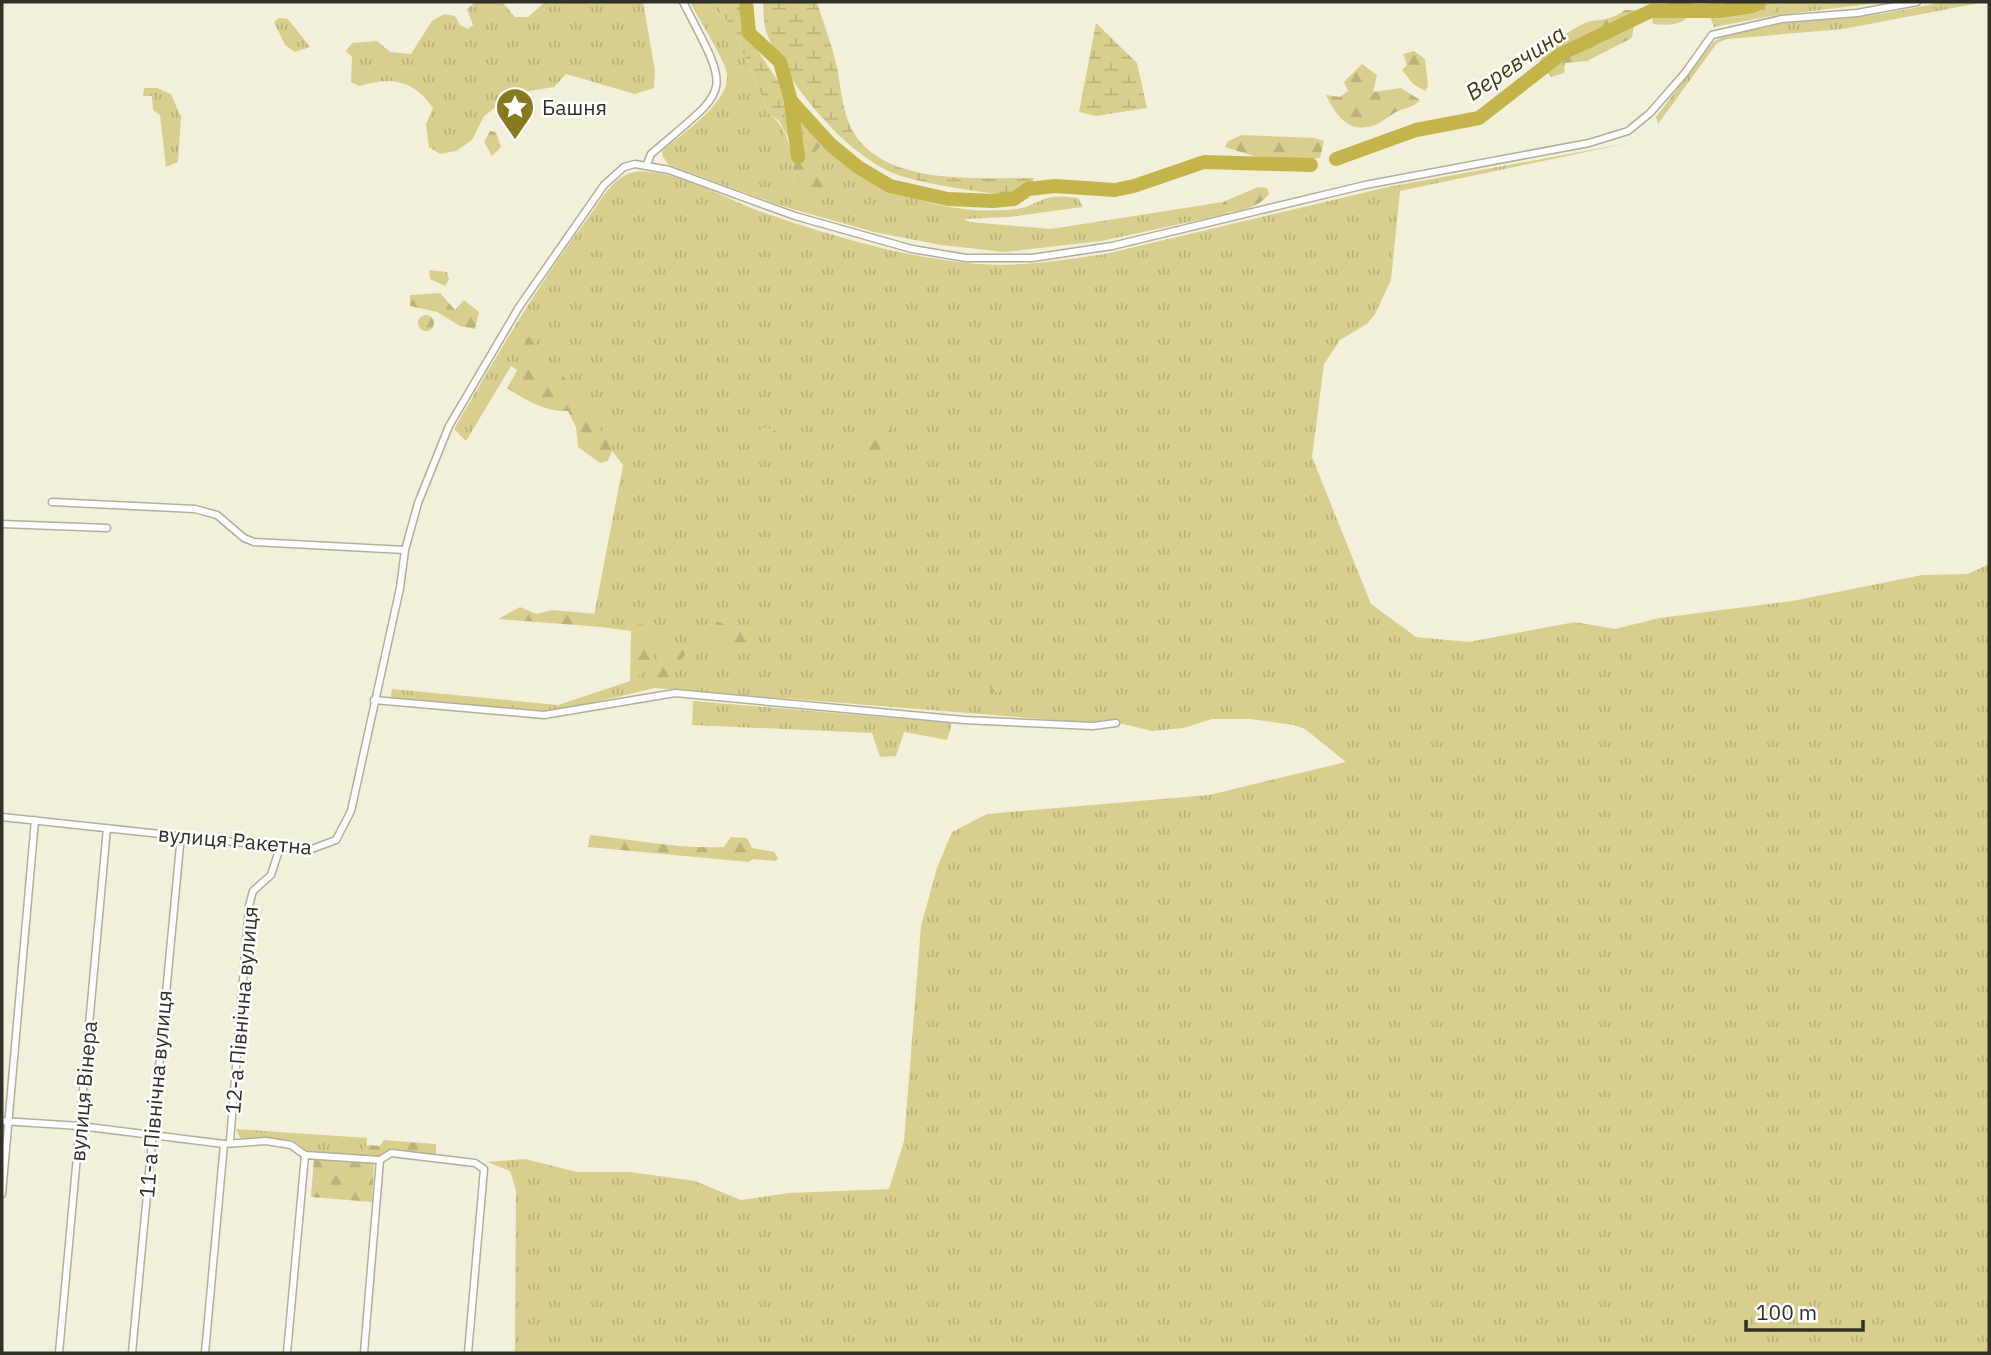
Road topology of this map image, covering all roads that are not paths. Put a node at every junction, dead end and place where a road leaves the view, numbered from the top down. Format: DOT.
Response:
graph roads {
  1 [pos="684,2"];
  2 [pos="1917,2"];
  3 [pos="647,164"];
  4 [pos="52,502"];
  5 [pos="2,524"];
  6 [pos="107,528"];
  7 [pos="405,550"];
  8 [pos="374,700"];
  9 [pos="1116,723"];
  10 [pos="2,817"];
  11 [pos="35,820"];
  12 [pos="107,828"];
  13 [pos="181,835"];
  14 [pos="280,847"];
  15 [pos="5,1121"];
  16 [pos="80,1126"];
  17 [pos="150,1136"];
  18 [pos="227,1142"];
  19 [pos="305,1155"];
  20 [pos="381,1158"];
  21 [pos="2,1194"];
  22 [pos="59,1353"];
  23 [pos="132,1353"];
  24 [pos="205,1353"];
  25 [pos="287,1353"];
  26 [pos="364,1353"];
  27 [pos="468,1353"];
  1 -- 3 [label="street"];
  2 -- 3 [label="street"];
  3 -- 7 [label="street, вулиця Ракетна"];
  4 -- 7 [label="street"];
  5 -- 6 [label="street"];
  7 -- 8 [label="street, вулиця Ракетна"];
  8 -- 9 [label="street"];
  8 -- 14 [label="street, вулиця Ракетна"];
  10 -- 11 [label="street, вулиця Ракетна"];
  11 -- 12 [label="street, вулиця Ракетна"];
  11 -- 15 [label="street"];
  12 -- 13 [label="street, вулиця Ракетна"];
  12 -- 16 [label="street, вулиця Вінера"];
  13 -- 14 [label="street, вулиця Ракетна"];
  13 -- 17 [label="street, 11-а Північна вулиця"];
  14 -- 18 [label="street, 12-а Північна вулиця"];
  15 -- 16 [label="street"];
  15 -- 21 [label="street"];
  16 -- 17 [label="street"];
  16 -- 22 [label="street, вулиця Вінера"];
  17 -- 18 [label="street"];
  17 -- 23 [label="street, 11-а Північна вулиця"];
  18 -- 19 [label="street"];
  18 -- 24 [label="street, 12-а Північна вулиця"];
  19 -- 20 [label="street"];
  19 -- 25 [label="street"];
  20 -- 26 [label="street"];
  20 -- 27 [label="street"];
}
